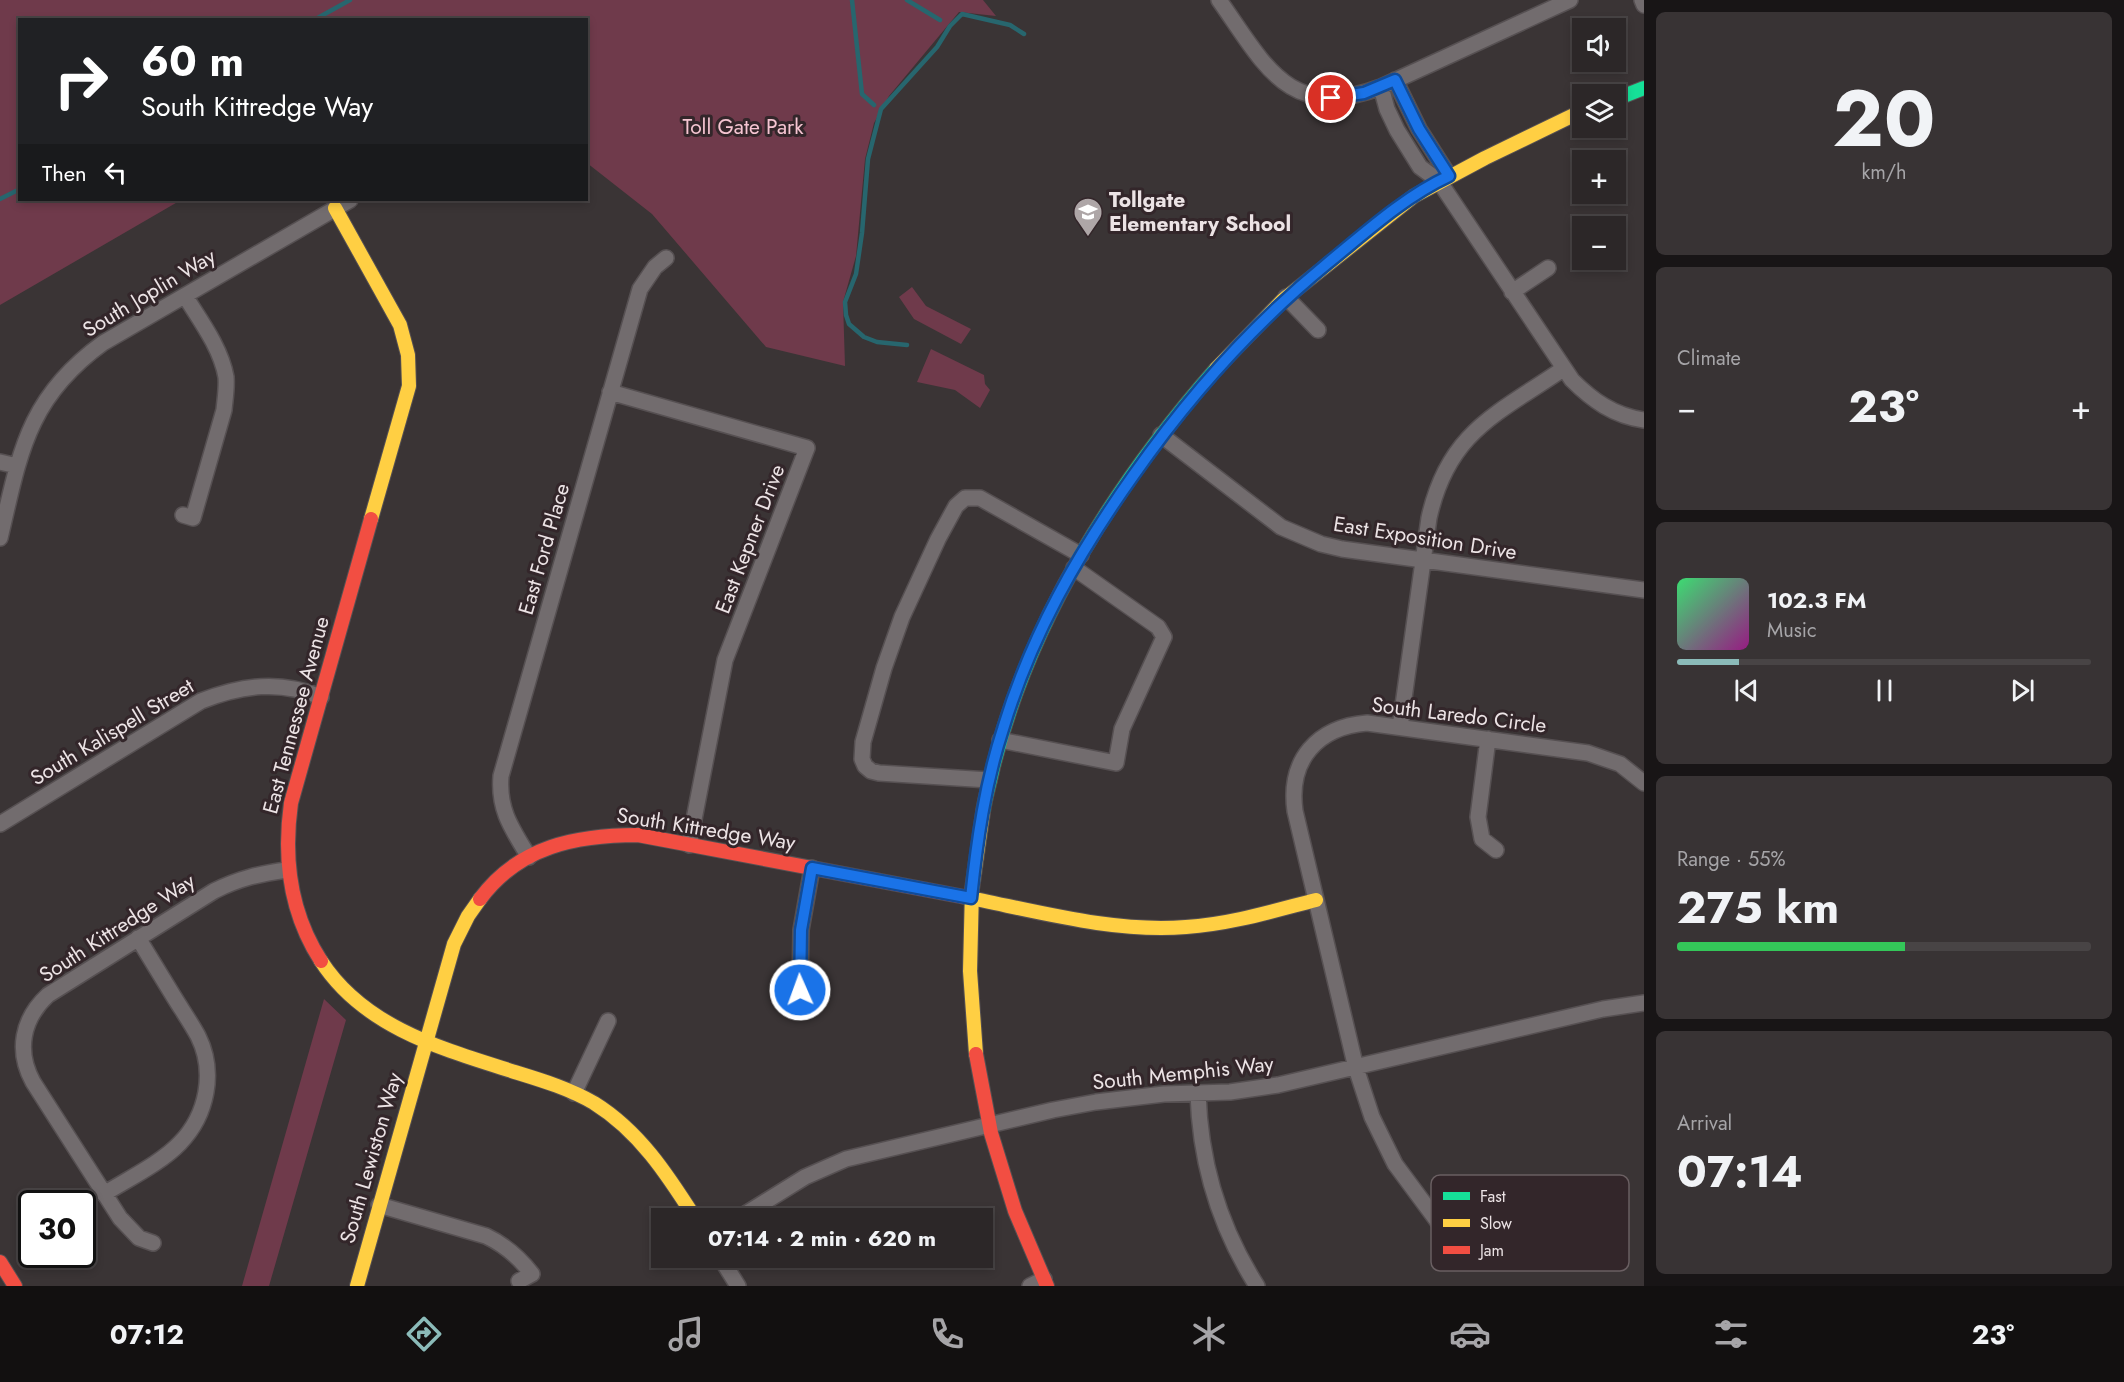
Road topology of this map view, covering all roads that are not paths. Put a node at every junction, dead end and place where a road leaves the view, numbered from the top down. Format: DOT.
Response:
graph roads {
  1 [pos="1219,0"];
  2 [pos="1570,0"];
  3 [pos="1642,0"];
  4 [pos="1644,5"];
  5 [pos="1388,83"];
  6 [pos="1644,88"];
  7 [pos="1626,95"];
  8 [pos="1572,116"];
  9 [pos="1444,179"];
  10 [pos="348,201"];
  11 [pos="335,208"];
  12 [pos="666,258"];
  13 [pos="1548,268"];
  14 [pos="1512,292"];
  15 [pos="185,296"];
  16 [pos="1286,297"];
  17 [pos="1318,330"];
  18 [pos="1563,369"];
  19 [pos="610,392"];
  20 [pos="1644,420"];
  21 [pos="1161,435"];
  22 [pos="0,462"];
  23 [pos="17,465"];
  24 [pos="183,515"];
  25 [pos="0,538"];
  26 [pos="1423,560"];
  27 [pos="1077,562"];
  28 [pos="1644,590"];
  29 [pos="321,697"];
  30 [pos="1400,727"];
  31 [pos="1488,739"];
  32 [pos="1000,740"];
  33 [pos="989,780"];
  34 [pos="1644,783"];
  35 [pos="0,824"];
  36 [pos="689,845"];
  37 [pos="1496,850"];
  38 [pos="529,857"];
  39 [pos="812,868"];
  40 [pos="287,870"];
  41 [pos="971,898"];
  42 [pos="1316,900"];
  43 [pos="138,938"];
  44 [pos="786,991"];
  45 [pos="1644,1003"];
  46 [pos="608,1021"];
  47 [pos="426,1042"];
  48 [pos="1356,1068"];
  49 [pos="574,1093"];
  50 [pos="1198,1093"];
  51 [pos="990,1125"];
  52 [pos="104,1194"];
  53 [pos="380,1205"];
  54 [pos="689,1208"];
  55 [pos="755,1208"];
  56 [pos="1431,1213"];
  57 [pos="153,1243"];
  58 [pos="0,1262"];
  59 [pos="727,1268"];
  60 [pos="519,1281"];
  61 [pos="1040,1284"];
  62 [pos="15,1286"];
  63 [pos="357,1286"];
  64 [pos="738,1286"];
  65 [pos="1257,1286"];
  1 -- 5 [label="street"];
  2 -- 5 [label="street"];
  3 -- 4 [label="street"];
  5 -- 9 [label="street"];
  6 -- 7 [label="street"];
  8 -- 9 [label="street"];
  9 -- 14 [label="street"];
  9 -- 16 [label="street"];
  10 -- 11 [label="street, South Joplin Way"];
  11 -- 15 [label="street, South Joplin Way"];
  11 -- 29 [label="street, East Tennessee Avenue"];
  12 -- 19 [label="street, East Ford Place"];
  13 -- 14 [label="street"];
  14 -- 18 [label="street"];
  15 -- 23 [label="street, South Joplin Way"];
  15 -- 24 [label="street"];
  16 -- 17 [label="street"];
  16 -- 21 [label="street"];
  18 -- 20 [label="street"];
  18 -- 26 [label="street"];
  19 -- 36 [label="street, East Kepner Drive"];
  19 -- 38 [label="street, East Ford Place"];
  21 -- 26 [label="street, East Exposition Drive"];
  21 -- 27 [label="street"];
  22 -- 23 [label="street"];
  23 -- 25 [label="street, South Joplin Way"];
  26 -- 28 [label="street, East Exposition Drive"];
  26 -- 30 [label="street"];
  27 -- 32 [label="street"];
  27 -- 32 [label="street"];
  27 -- 33 [label="street"];
  29 -- 35 [label="street, South Kalispell Street"];
  29 -- 40 [label="street, East Tennessee Avenue"];
  30 -- 31 [label="street, South Laredo Circle"];
  30 -- 42 [label="street, South Laredo Circle"];
  31 -- 34 [label="street, South Laredo Circle"];
  31 -- 37 [label="street"];
  32 -- 33 [label="street"];
  33 -- 41 [label="street"];
  36 -- 38 [label="street, South Kittredge Way"];
  36 -- 39 [label="street, South Kittredge Way"];
  38 -- 47 [label="street, South Kittredge Way"];
  39 -- 41 [label="street, South Kittredge Way"];
  39 -- 44 [label="street, South Kittredge Way"];
  40 -- 43 [label="street, South Kittredge Way"];
  40 -- 47 [label="street, East Tennessee Avenue"];
  41 -- 42 [label="street, South Kittredge Way"];
  41 -- 51 [label="street"];
  42 -- 48 [label="street, South Laredo Circle"];
  43 -- 52 [label="street"];
  43 -- 52 [label="street, South Kittredge Way"];
  45 -- 48 [label="street, South Memphis Way"];
  46 -- 49 [label="street"];
  47 -- 49 [label="street, East Tennessee Avenue"];
  47 -- 53 [label="street, South Lewiston Way"];
  48 -- 50 [label="street, South Memphis Way"];
  48 -- 56 [label="street, South Laredo Circle"];
  49 -- 54 [label="street, East Tennessee Avenue"];
  50 -- 51 [label="street, South Memphis Way"];
  50 -- 65 [label="street"];
  51 -- 55 [label="street, South Memphis Way"];
  51 -- 61 [label="street"];
  52 -- 57 [label="street, South Kittredge Way"];
  53 -- 60 [label="street"];
  53 -- 63 [label="street, South Lewiston Way"];
  58 -- 62 [label="street"];
  59 -- 64 [label="street"];
}
